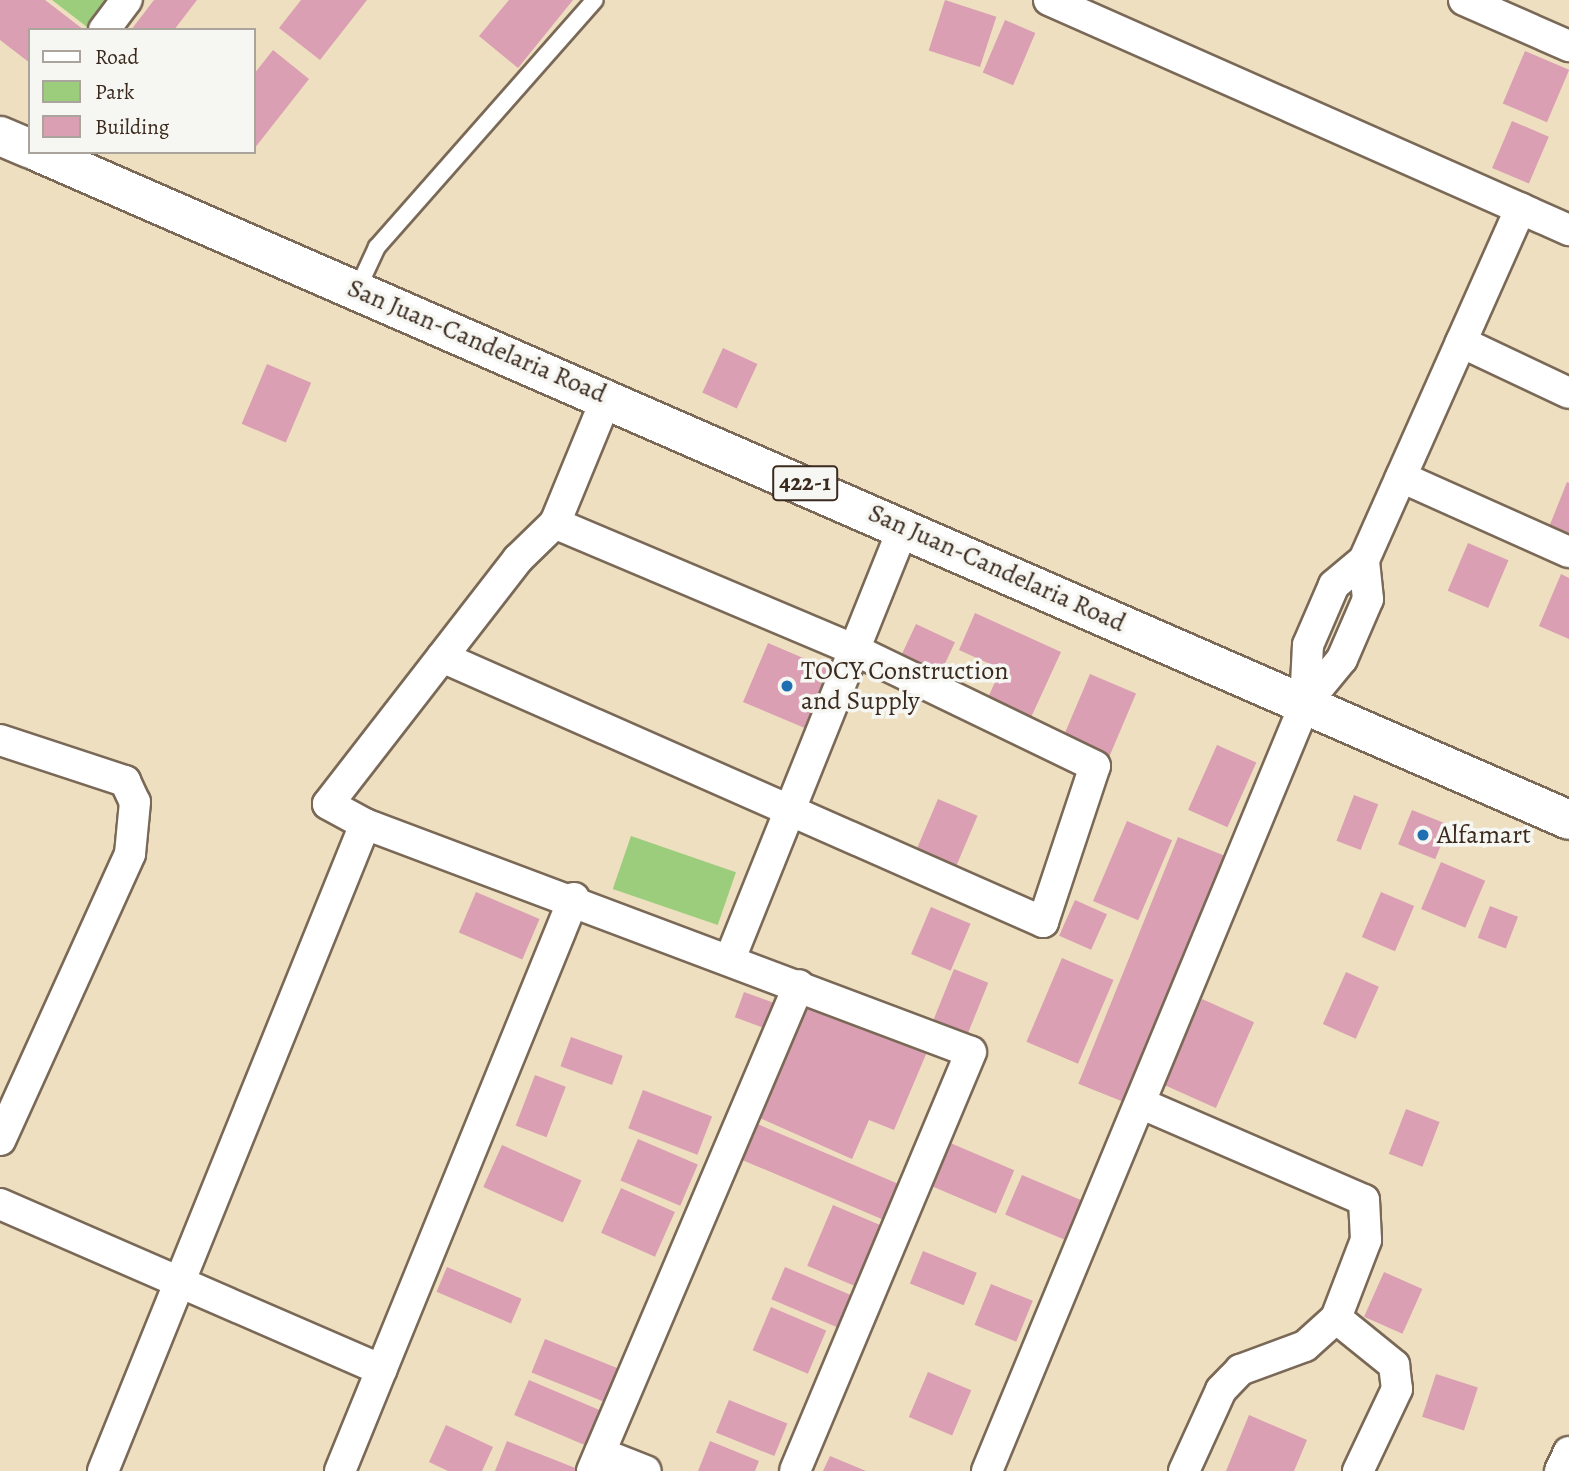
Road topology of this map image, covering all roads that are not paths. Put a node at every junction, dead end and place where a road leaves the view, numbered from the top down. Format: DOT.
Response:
graph roads {
  1 [pos="127,0"];
  2 [pos="595,0"];
  3 [pos="1049,0"];
  4 [pos="1464,0"];
  5 [pos="106,28"];
  6 [pos="1569,46"];
  7 [pos="50,154"];
  8 [pos="1521,208"];
  9 [pos="1569,230"];
  10 [pos="357,289"];
  11 [pos="1461,342"];
  12 [pos="1569,393"];
  13 [pos="607,397"];
  14 [pos="1401,477"];
  15 [pos="555,523"];
  16 [pos="904,527"];
  17 [pos="1569,552"];
  18 [pos="855,650"];
  19 [pos="442,657"];
  20 [pos="1305,704"];
  21 [pos="0,740"];
  22 [pos="789,813"];
  23 [pos="1569,820"];
  24 [pos="365,824"];
  25 [pos="574,898"];
  26 [pos="730,959"];
  27 [pos="799,985"];
  28 [pos="1140,1103"];
  29 [pos="0,1140"];
  30 [pos="0,1204"];
  31 [pos="179,1283"];
  32 [pos="1336,1318"];
  33 [pos="381,1370"];
  34 [pos="1569,1452"];
  35 [pos="596,1462"];
  36 [pos="103,1471"];
  37 [pos="340,1471"];
  38 [pos="646,1471"];
  39 [pos="794,1471"];
  40 [pos="988,1471"];
  41 [pos="1184,1471"];
  42 [pos="1359,1471"];
  43 [pos="1560,1471"];
  1 -- 5 [label="street"];
  2 -- 10 [label="lane"];
  3 -- 8 [label="street"];
  4 -- 6 [label="street"];
  7 -- 10 [label="main road, San Juan-Candelaria Road / 422-1"];
  8 -- 9 [label="street"];
  8 -- 11 [label="street"];
  10 -- 13 [label="main road, San Juan-Candelaria Road / 422-1"];
  11 -- 12 [label="street"];
  11 -- 14 [label="street"];
  13 -- 15 [label="street"];
  13 -- 16 [label="main road, San Juan-Candelaria Road / 422-1"];
  14 -- 17 [label="street"];
  14 -- 20 [label="street"];
  15 -- 18 [label="street"];
  15 -- 19 [label="street"];
  16 -- 18 [label="street"];
  16 -- 20 [label="main road, San Juan-Candelaria Road / 422-1"];
  18 -- 22 [label="street"];
  18 -- 22 [label="street"];
  19 -- 22 [label="street"];
  19 -- 24 [label="street"];
  20 -- 23 [label="main road, San Juan-Candelaria Road / 422-1"];
  20 -- 28 [label="street"];
  21 -- 29 [label="street"];
  22 -- 26 [label="street"];
  24 -- 25 [label="street"];
  24 -- 31 [label="street"];
  25 -- 26 [label="street"];
  25 -- 33 [label="street"];
  26 -- 27 [label="street"];
  27 -- 35 [label="street"];
  27 -- 39 [label="street"];
  28 -- 32 [label="street"];
  28 -- 40 [label="street"];
  30 -- 31 [label="street"];
  31 -- 33 [label="street"];
  31 -- 36 [label="street"];
  32 -- 41 [label="street"];
  32 -- 42 [label="street"];
  33 -- 37 [label="street"];
  34 -- 43 [label="street"];
  35 -- 38 [label="street"];
}
